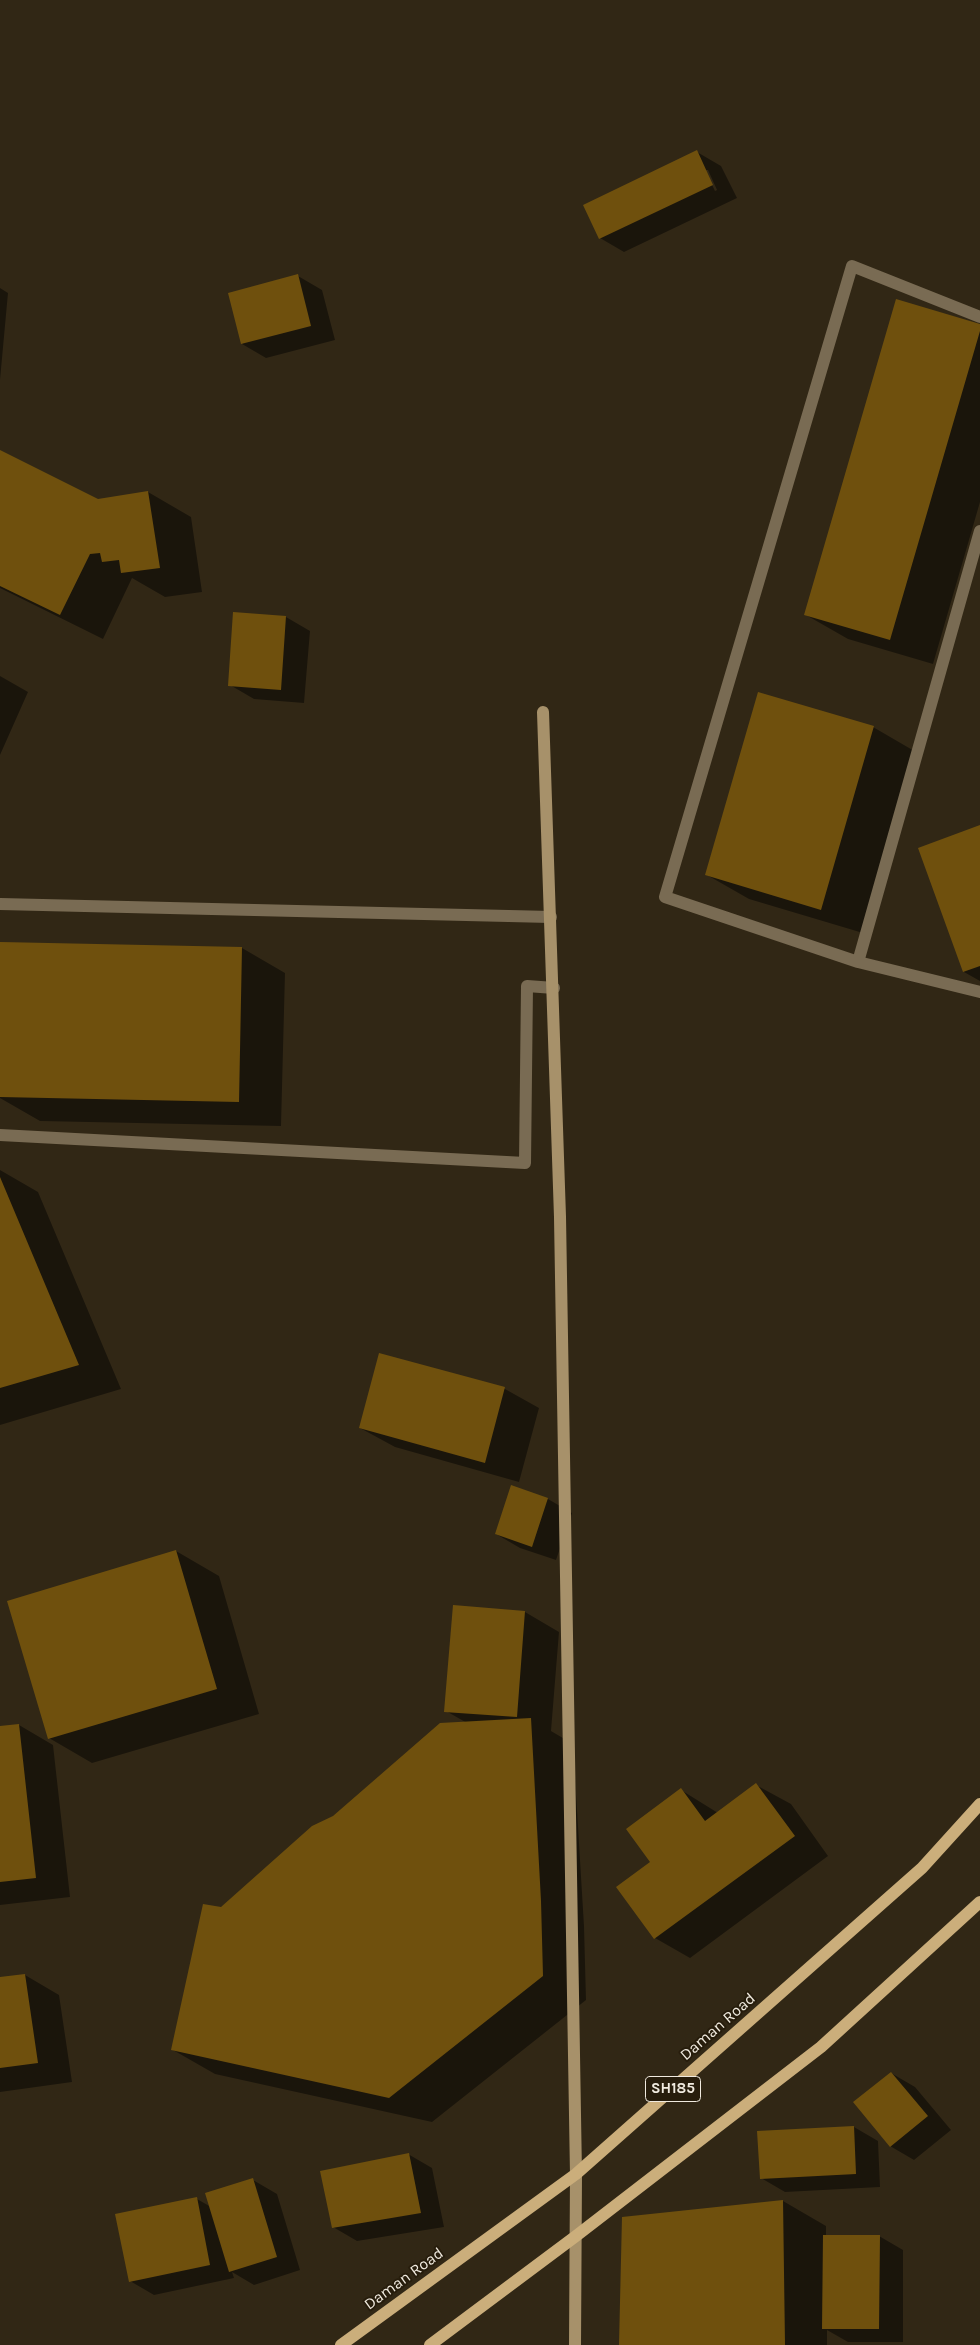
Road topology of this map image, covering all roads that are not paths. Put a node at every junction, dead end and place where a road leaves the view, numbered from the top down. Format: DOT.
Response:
graph roads {
  1 [pos="980,317"];
  2 [pos="980,531"];
  3 [pos="543,712"];
  4 [pos="0,904"];
  5 [pos="551,917"];
  6 [pos="858,962"];
  7 [pos="554,988"];
  8 [pos="980,992"];
  9 [pos="0,1135"];
  10 [pos="980,1804"];
  11 [pos="980,1902"];
  12 [pos="576,2174"];
  13 [pos="576,2236"];
  14 [pos="341,2345"];
  15 [pos="430,2345"];
  16 [pos="575,2345"];
  1 -- 6 [label="street"];
  2 -- 6 [label="street"];
  3 -- 5 [label="street"];
  4 -- 5 [label="street"];
  5 -- 7 [label="street"];
  6 -- 8 [label="street"];
  7 -- 9 [label="street"];
  7 -- 12 [label="street"];
  10 -- 12 [label="main road, Daman Road / SH185"];
  11 -- 13 [label="main road"];
  12 -- 13 [label="street"];
  12 -- 14 [label="main road, Daman Road / SH185"];
  13 -- 15 [label="main road"];
  13 -- 16 [label="street"];
}
